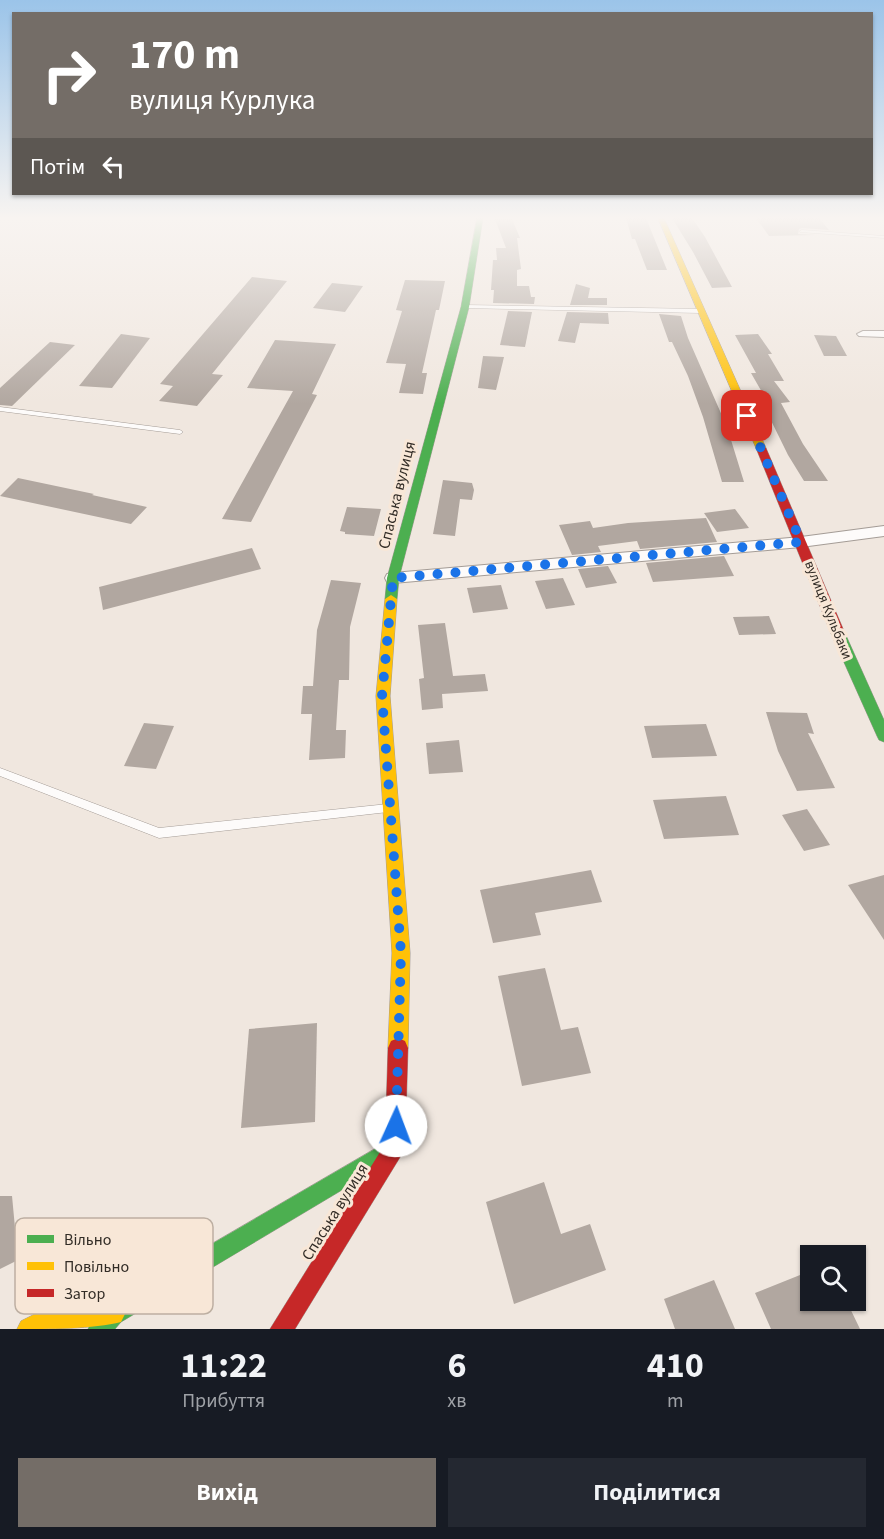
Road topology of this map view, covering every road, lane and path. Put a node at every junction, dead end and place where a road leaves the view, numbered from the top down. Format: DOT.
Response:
graph roads {
  1 [pos="470,280"];
  2 [pos="688,280"];
  3 [pos="465,308"];
  4 [pos="701,311"];
  5 [pos="863,334"];
  6 [pos="884,334"];
  7 [pos="0,409"];
  8 [pos="180,432"];
  9 [pos="884,531"];
  10 [pos="801,542"];
  11 [pos="393,578"];
  12 [pos="884,736"];
  13 [pos="0,772"];
  14 [pos="390,808"];
  15 [pos="395,1147"];
  16 [pos="213,1255"];
  17 [pos="113,1314"];
  18 [pos="29,1329"];
  19 [pos="100,1329"];
  20 [pos="116,1329"];
  21 [pos="282,1329"];
  1 -- 3 [label="street, Спаська вулиця"];
  2 -- 4 [label="street, вулиця Кульбаки"];
  3 -- 4 [label="lane"];
  3 -- 11 [label="street, Спаська вулиця"];
  4 -- 10 [label="street, вулиця Кульбаки"];
  5 -- 6 [label="street"];
  7 -- 8 [label="lane"];
  9 -- 10 [label="street"];
  10 -- 11 [label="street"];
  10 -- 12 [label="street, вулиця Кульбаки"];
  11 -- 14 [label="street, Спаська вулиця"];
  13 -- 14 [label="lane"];
  14 -- 15 [label="street, Спаська вулиця"];
  15 -- 16 [label="street"];
  15 -- 21 [label="street, Спаська вулиця"];
  17 -- 18 [label="street"];
  17 -- 19 [label="street"];
  17 -- 20 [label="street"];
}
